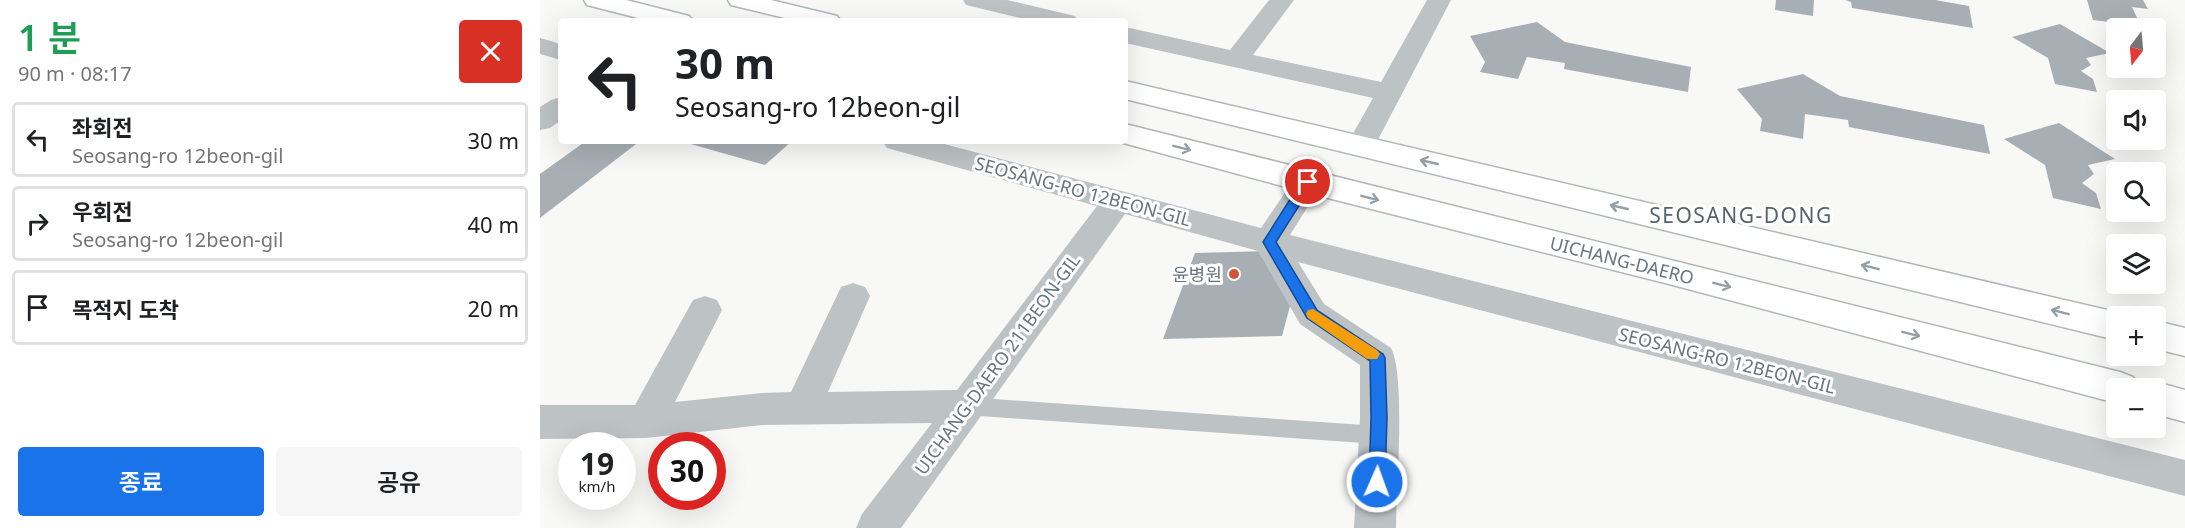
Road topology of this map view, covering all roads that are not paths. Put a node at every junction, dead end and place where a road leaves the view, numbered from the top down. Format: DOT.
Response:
graph roads {
  1 [pos="596,0"];
  2 [pos="740,0"];
  3 [pos="975,0"];
  4 [pos="1282,0"];
  5 [pos="1439,0"];
  6 [pos="668,18"];
  7 [pos="815,18"];
  8 [pos="1053,18"];
  9 [pos="1128,36"];
  10 [pos="540,46"];
  11 [pos="558,51"];
  12 [pos="1236,60"];
  13 [pos="1128,91"];
  14 [pos="1390,93"];
  15 [pos="558,108"];
  16 [pos="540,121"];
  17 [pos="1128,135"];
  18 [pos="908,144"];
  19 [pos="1361,146"];
  20 [pos="1308,182"];
  21 [pos="1118,200"];
  22 [pos="1269,242"];
  23 [pos="853,296"];
  24 [pos="705,310"];
  25 [pos="2106,324"];
  26 [pos="2166,337"];
  27 [pos="2185,342"];
  28 [pos="2106,384"];
  29 [pos="2166,401"];
  30 [pos="966,406"];
  31 [pos="2185,406"];
  32 [pos="802,409"];
  33 [pos="646,421"];
  34 [pos="540,422"];
  35 [pos="1378,435"];
  36 [pos="2185,478"];
  37 [pos="877,528"];
  38 [pos="1375,528"];
  1 -- 6 [label="main road"];
  2 -- 7 [label="main road"];
  3 -- 8 [label="street"];
  4 -- 12 [label="street"];
  5 -- 14 [label="street"];
  9 -- 12 [label="street"];
  10 -- 11 [label="street"];
  12 -- 14 [label="street"];
  13 -- 19 [label="main road"];
  14 -- 19 [label="street"];
  15 -- 16 [label="street"];
  17 -- 20 [label="main road, UICHANG-DAERO, one-way"];
  18 -- 21 [label="street, SEOSANG-RO 12BEON-GIL"];
  25 -- 19 [label="main road, one-way"];
  20 -- 22 [label="street"];
  20 -- 28 [label="main road, UICHANG-DAERO, one-way"];
  21 -- 22 [label="street, SEOSANG-RO 12BEON-GIL"];
  21 -- 30 [label="street, UICHANG-DAERO 211BEON-GIL"];
  22 -- 35 [label="street"];
  22 -- 36 [label="street, SEOSANG-RO 12BEON-GIL"];
  23 -- 32 [label="street"];
  24 -- 33 [label="street"];
  26 -- 27 [label="main road"];
  29 -- 31 [label="main road"];
  30 -- 32 [label="street"];
  30 -- 35 [label="lane"];
  30 -- 37 [label="street, UICHANG-DAERO 211BEON-GIL"];
  32 -- 33 [label="street"];
  33 -- 34 [label="street"];
  35 -- 38 [label="street"];
}
